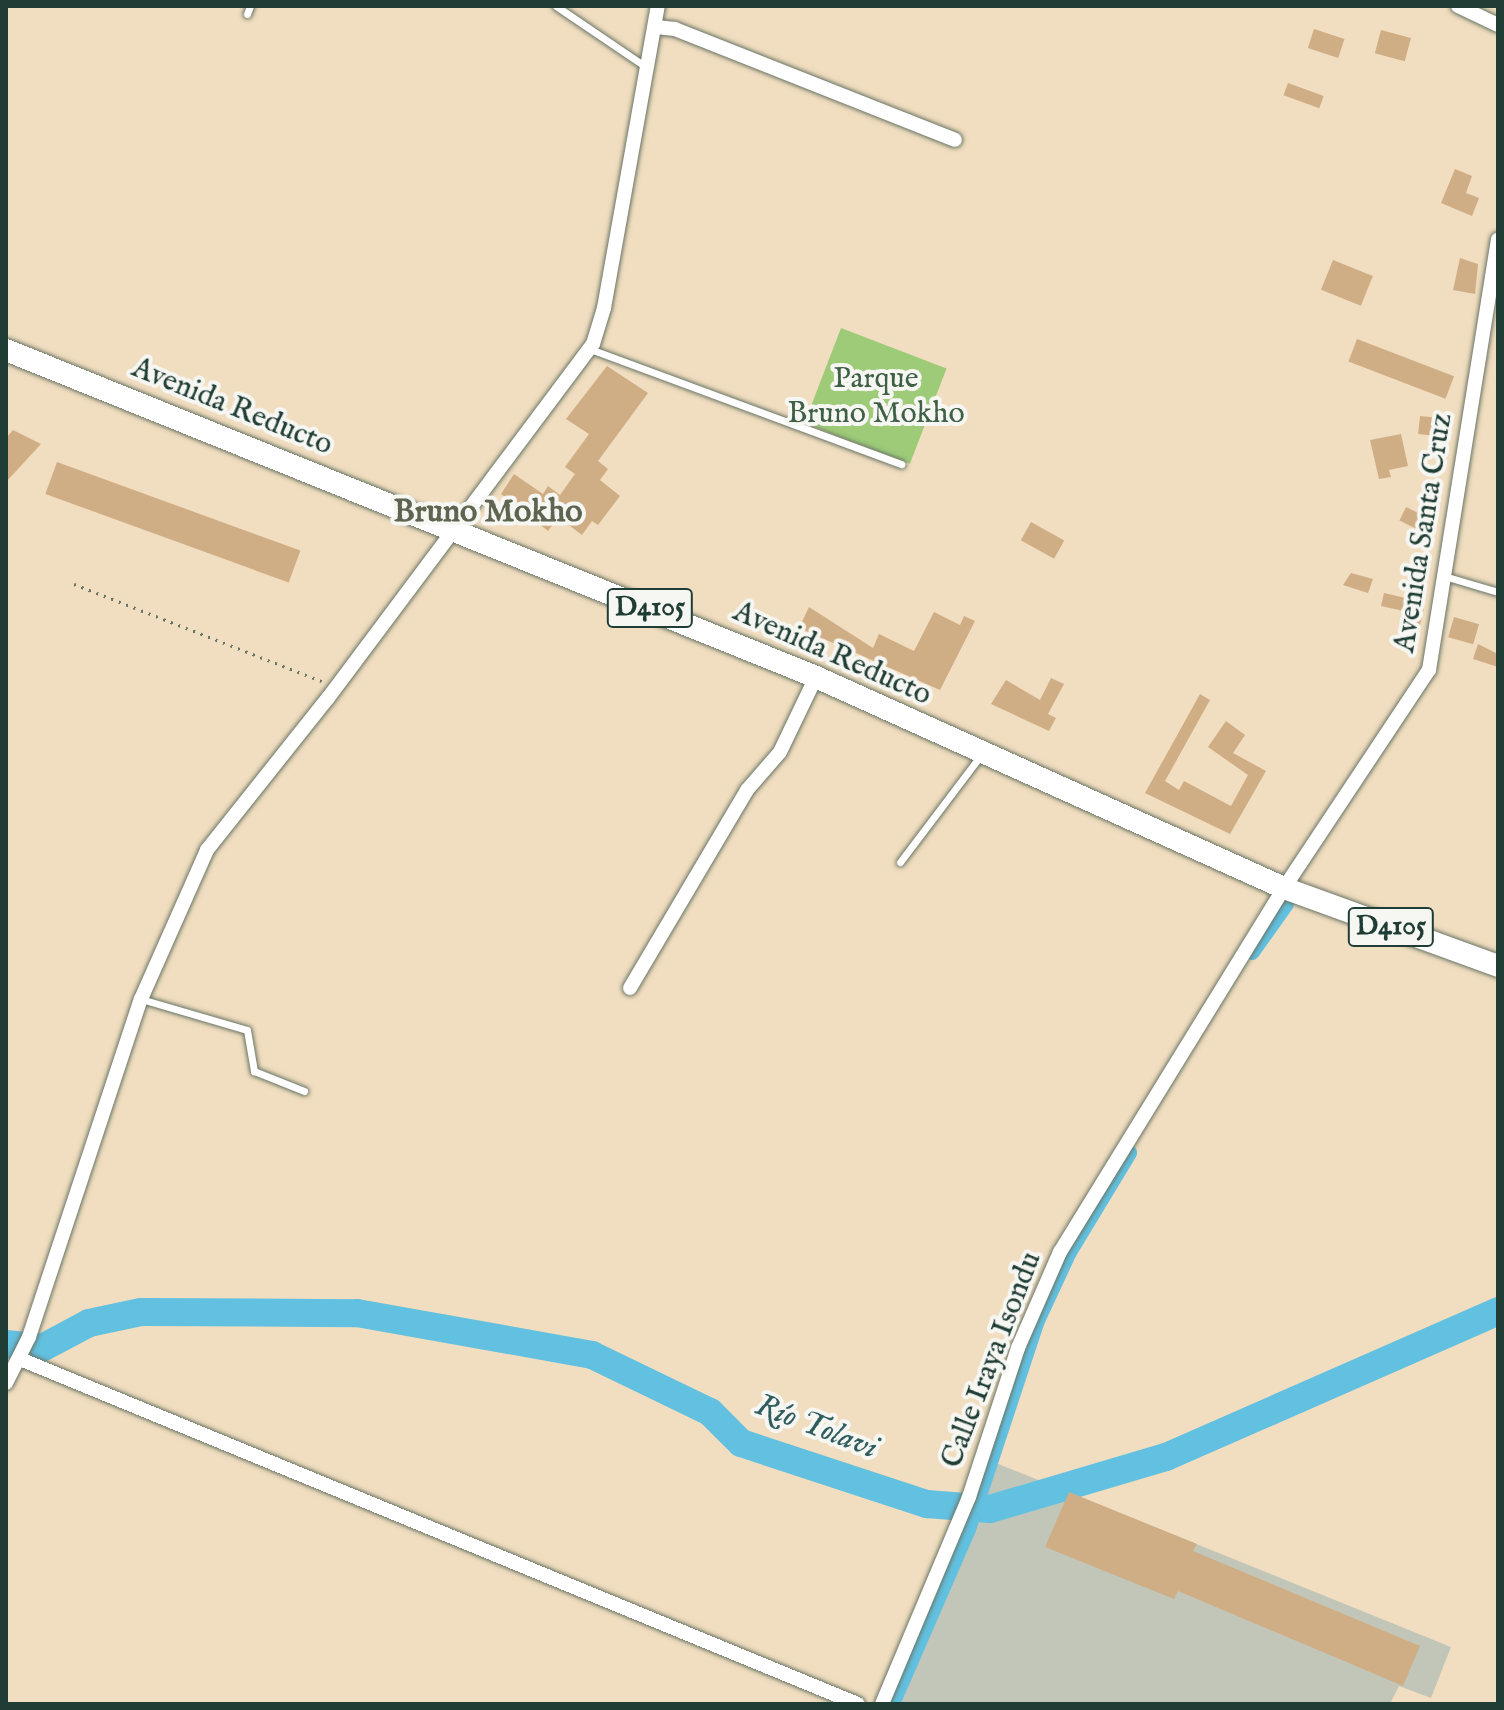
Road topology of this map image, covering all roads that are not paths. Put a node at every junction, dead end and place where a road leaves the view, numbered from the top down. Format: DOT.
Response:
graph roads {
  1 [pos="556,6"];
  2 [pos="658,6"];
  3 [pos="1458,6"];
  4 [pos="1498,25"];
  5 [pos="656,27"];
  6 [pos="648,68"];
  7 [pos="955,140"];
  8 [pos="1498,240"];
  9 [pos="1492,322"];
  10 [pos="590,349"];
  11 [pos="6,350"];
  12 [pos="901,464"];
  13 [pos="455,528"];
  14 [pos="1444,576"];
  15 [pos="1498,592"];
  16 [pos="816,677"];
  17 [pos="982,753"];
  18 [pos="900,862"];
  19 [pos="1284,888"];
  20 [pos="1498,966"];
  21 [pos="630,988"];
  22 [pos="141,999"];
  23 [pos="304,1091"];
  24 [pos="20,1357"];
  25 [pos="6,1383"];
  26 [pos="858,1704"];
  27 [pos="882,1704"];
  1 -- 6 [label="lane"];
  2 -- 5 [label="street"];
  3 -- 4 [label="street"];
  5 -- 6 [label="street"];
  5 -- 7 [label="street"];
  6 -- 10 [label="street"];
  8 -- 9 [label="street, Avenida Santa Cruz"];
  9 -- 14 [label="street, Avenida Santa Cruz"];
  10 -- 12 [label="lane"];
  10 -- 13 [label="street"];
  11 -- 13 [label="main road, Avenida Reducto / D4105"];
  13 -- 16 [label="main road, Avenida Reducto / D4105"];
  13 -- 22 [label="street"];
  14 -- 15 [label="lane"];
  14 -- 19 [label="street, Avenida Santa Cruz"];
  16 -- 17 [label="main road, Avenida Reducto / D4105"];
  16 -- 21 [label="street"];
  17 -- 18 [label="lane"];
  17 -- 19 [label="main road, Avenida Reducto / D4105"];
  19 -- 20 [label="main road, Avenida Reducto / D4105"];
  19 -- 27 [label="street, Calle Iraya Isondu"];
  22 -- 23 [label="lane"];
  22 -- 24 [label="street"];
  24 -- 25 [label="street"];
  24 -- 26 [label="street"];
}
